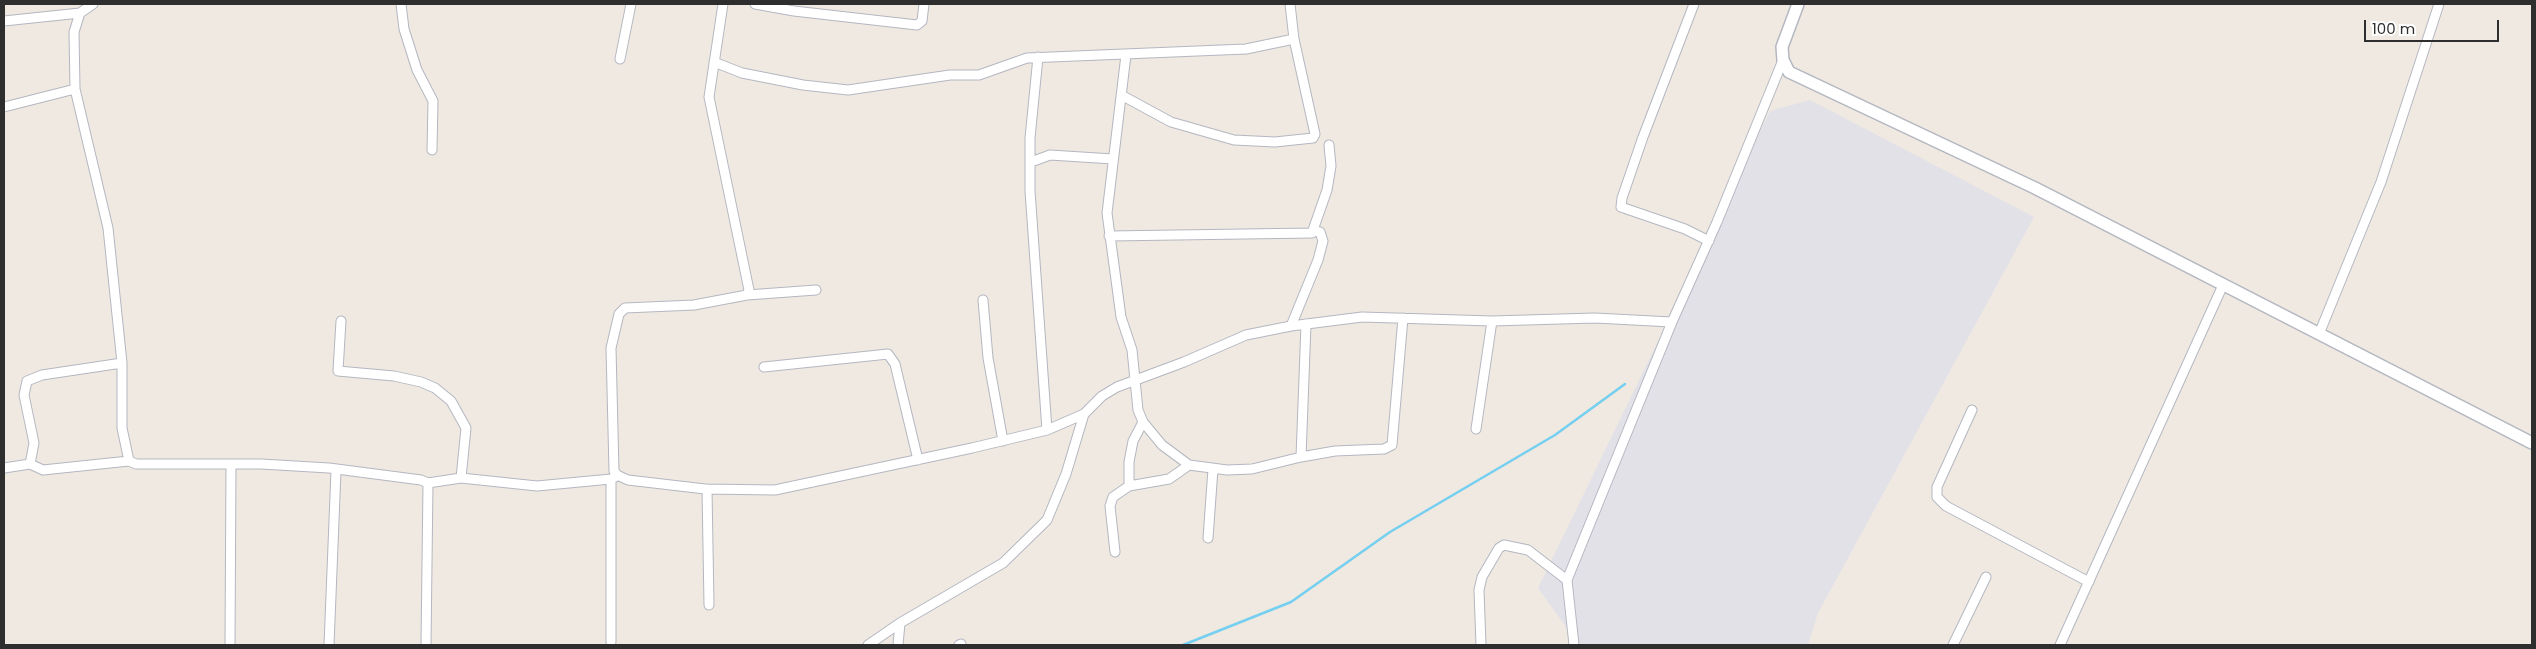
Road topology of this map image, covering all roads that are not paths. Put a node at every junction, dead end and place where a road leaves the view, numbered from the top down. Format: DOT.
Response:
graph roads {
  1 [pos="93,4"];
  2 [pos="401,4"];
  3 [pos="631,4"];
  4 [pos="723,4"];
  5 [pos="755,4"];
  6 [pos="924,4"];
  7 [pos="1290,4"];
  8 [pos="1694,4"];
  9 [pos="1798,4"];
  10 [pos="2439,4"];
  11 [pos="80,13"];
  12 [pos="4,21"];
  13 [pos="1294,39"];
  14 [pos="1126,55"];
  15 [pos="1038,57"];
  16 [pos="620,59"];
  17 [pos="1783,60"];
  18 [pos="714,62"];
  19 [pos="75,89"];
  20 [pos="1122,96"];
  21 [pos="4,106"];
  22 [pos="1329,145"];
  23 [pos="432,150"];
  24 [pos="1113,159"];
  25 [pos="1031,162"];
  26 [pos="1314,231"];
  27 [pos="1109,236"];
  28 [pos="1709,241"];
  29 [pos="2224,285"];
  30 [pos="816,290"];
  31 [pos="747,295"];
  32 [pos="983,300"];
  33 [pos="1404,318"];
  34 [pos="341,321"];
  35 [pos="1492,321"];
  36 [pos="1672,322"];
  37 [pos="1306,324"];
  38 [pos="1292,326"];
  39 [pos="2318,334"];
  40 [pos="122,363"];
  41 [pos="764,366"];
  42 [pos="1135,380"];
  43 [pos="1972,410"];
  44 [pos="1084,414"];
  45 [pos="1143,422"];
  46 [pos="1476,429"];
  47 [pos="1047,430"];
  48 [pos="1003,441"];
  49 [pos="2532,444"];
  50 [pos="1301,457"];
  51 [pos="918,460"];
  52 [pos="129,461"];
  53 [pos="30,464"];
  54 [pos="232,464"];
  55 [pos="1189,465"];
  56 [pos="4,468"];
  57 [pos="1213,469"];
  58 [pos="336,471"];
  59 [pos="614,477"];
  60 [pos="461,478"];
  61 [pos="428,483"];
  62 [pos="1129,486"];
  63 [pos="707,489"];
  64 [pos="1208,538"];
  65 [pos="1115,552"];
  66 [pos="1986,577"];
  67 [pos="1567,580"];
  68 [pos="2089,582"];
  69 [pos="709,605"];
  70 [pos="900,623"];
  71 [pos="611,642"];
  72 [pos="230,645"];
  73 [pos="328,645"];
  74 [pos="426,645"];
  75 [pos="868,645"];
  76 [pos="898,645"];
  77 [pos="1481,645"];
  78 [pos="1574,645"];
  79 [pos="1953,645"];
  80 [pos="2060,645"];
  1 -- 11 [label="street"];
  2 -- 23 [label="street"];
  3 -- 16 [label="street"];
  4 -- 18 [label="street"];
  5 -- 6 [label="street"];
  7 -- 13 [label="street"];
  8 -- 28 [label="street"];
  9 -- 17 [label="street"];
  10 -- 39 [label="street"];
  11 -- 12 [label="street"];
  11 -- 19 [label="street"];
  13 -- 14 [label="street"];
  13 -- 20 [label="street"];
  14 -- 15 [label="street"];
  14 -- 20 [label="street"];
  15 -- 18 [label="street"];
  15 -- 25 [label="street"];
  17 -- 28 [label="street"];
  17 -- 29 [label="street"];
  18 -- 31 [label="street"];
  19 -- 21 [label="street"];
  19 -- 40 [label="street"];
  20 -- 24 [label="street"];
  22 -- 26 [label="street"];
  24 -- 25 [label="street"];
  24 -- 27 [label="street"];
  25 -- 47 [label="street"];
  26 -- 27 [label="street"];
  26 -- 38 [label="street"];
  27 -- 42 [label="street"];
  28 -- 36 [label="street"];
  29 -- 39 [label="street"];
  29 -- 68 [label="street"];
  30 -- 31 [label="street"];
  31 -- 59 [label="street"];
  32 -- 48 [label="street"];
  33 -- 35 [label="street"];
  33 -- 37 [label="street"];
  33 -- 50 [label="street"];
  34 -- 60 [label="street"];
  35 -- 36 [label="street"];
  35 -- 46 [label="street"];
  36 -- 67 [label="street"];
  37 -- 38 [label="street"];
  37 -- 50 [label="street"];
  38 -- 42 [label="street"];
  39 -- 49 [label="street"];
  40 -- 52 [label="street"];
  40 -- 53 [label="street"];
  41 -- 51 [label="street"];
  42 -- 44 [label="street"];
  42 -- 45 [label="street"];
  43 -- 68 [label="street"];
  44 -- 47 [label="street"];
  44 -- 70 [label="street"];
  45 -- 55 [label="street"];
  45 -- 62 [label="street"];
  47 -- 48 [label="street"];
  48 -- 51 [label="street"];
  50 -- 57 [label="street"];
  51 -- 63 [label="street"];
  52 -- 53 [label="street"];
  52 -- 54 [label="street"];
  53 -- 56 [label="street"];
  54 -- 58 [label="street"];
  54 -- 72 [label="street"];
  55 -- 57 [label="street"];
  55 -- 62 [label="street"];
  57 -- 64 [label="street"];
  58 -- 61 [label="street"];
  58 -- 73 [label="street"];
  59 -- 60 [label="street"];
  59 -- 63 [label="street"];
  59 -- 71 [label="street"];
  60 -- 61 [label="street"];
  61 -- 74 [label="street"];
  62 -- 65 [label="street"];
  63 -- 69 [label="street"];
  66 -- 79 [label="street"];
  67 -- 77 [label="street"];
  67 -- 78 [label="street"];
  68 -- 80 [label="street"];
  70 -- 75 [label="street"];
  70 -- 76 [label="street"];
}
